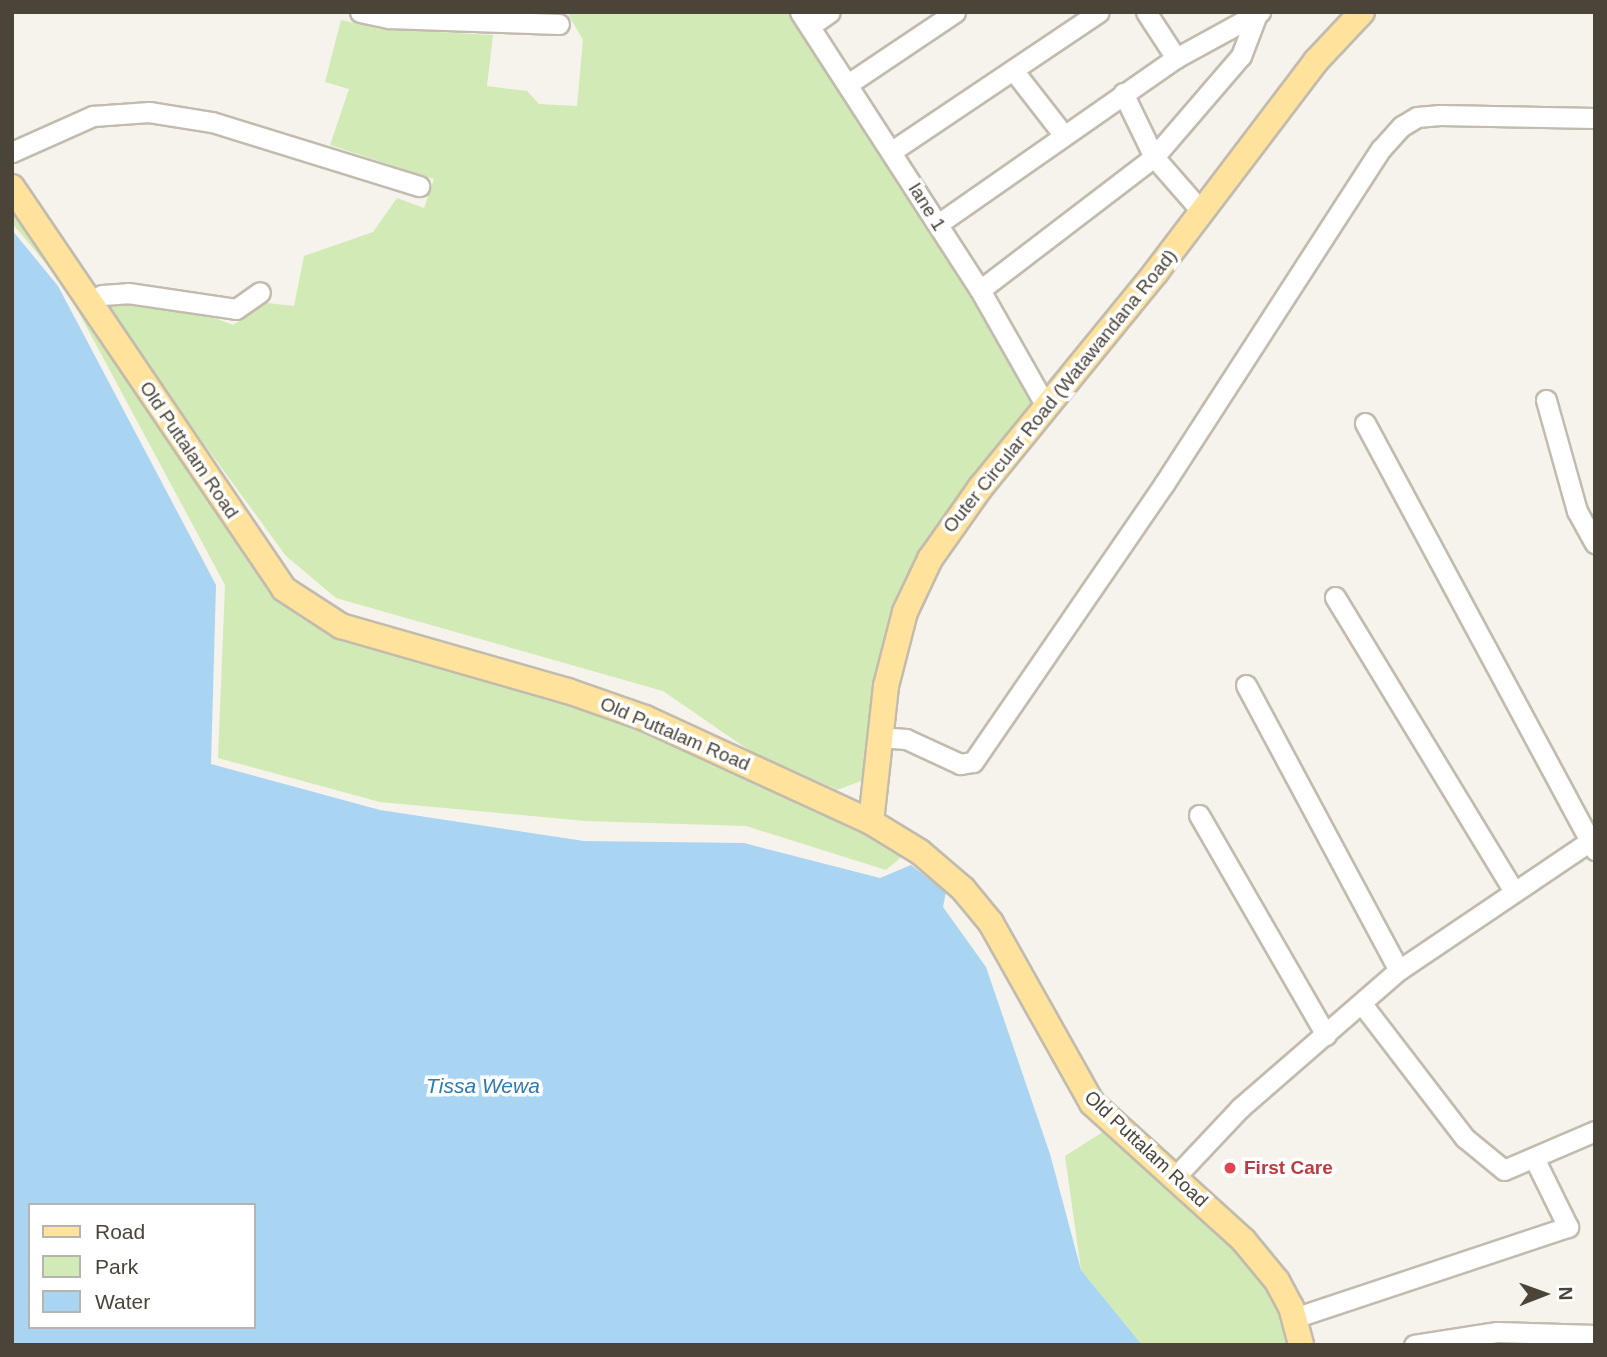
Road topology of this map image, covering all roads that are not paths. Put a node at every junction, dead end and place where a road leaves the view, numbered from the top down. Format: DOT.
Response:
graph roads {
  1 [pos="360,12"];
  2 [pos="830,12"];
  3 [pos="955,12"];
  4 [pos="1099,12"];
  5 [pos="1146,12"];
  6 [pos="1362,12"];
  7 [pos="1259,13"];
  8 [pos="805,19"];
  9 [pos="559,24"];
  10 [pos="1176,58"];
  11 [pos="1013,70"];
  12 [pos="848,84"];
  13 [pos="1123,93"];
  14 [pos="1595,118"];
  15 [pos="1062,133"];
  16 [pos="892,151"];
  17 [pos="12,152"];
  18 [pos="1154,157"];
  19 [pos="419,186"];
  20 [pos="12,187"];
  21 [pos="1203,212"];
  22 [pos="938,224"];
  23 [pos="980,290"];
  24 [pos="260,292"];
  25 [pos="90,303"];
  26 [pos="1546,400"];
  27 [pos="1046,406"];
  28 [pos="1366,423"];
  29 [pos="1595,542"];
  30 [pos="1335,597"];
  31 [pos="1246,685"];
  32 [pos="878,737"];
  33 [pos="1199,815"];
  34 [pos="871,822"];
  35 [pos="1593,844"];
  36 [pos="1513,890"];
  37 [pos="1399,970"];
  38 [pos="1362,1004"];
  39 [pos="1326,1035"];
  40 [pos="1595,1131"];
  41 [pos="1535,1160"];
  42 [pos="1175,1177"];
  43 [pos="1294,1318"];
  44 [pos="1595,1335"];
  45 [pos="1497,1338"];
  46 [pos="1301,1345"];
  47 [pos="1415,1345"];
  1 -- 9 [label="street"];
  2 -- 8 [label="street"];
  3 -- 12 [label="street"];
  4 -- 11 [label="street"];
  5 -- 10 [label="street"];
  6 -- 21 [label="main road, Outer Circular Road (Watawandana Road)"];
  7 -- 10 [label="street"];
  7 -- 18 [label="street"];
  8 -- 12 [label="street, lane 1"];
  10 -- 13 [label="street"];
  11 -- 15 [label="street"];
  11 -- 16 [label="street"];
  12 -- 16 [label="street, lane 1"];
  13 -- 15 [label="street"];
  13 -- 18 [label="street"];
  14 -- 32 [label="street"];
  15 -- 22 [label="street"];
  16 -- 22 [label="street, lane 1"];
  17 -- 19 [label="street"];
  18 -- 21 [label="street"];
  18 -- 23 [label="street"];
  20 -- 25 [label="main road, Old Puttalam Road"];
  21 -- 27 [label="main road, Outer Circular Road (Watawandana Road)"];
  22 -- 23 [label="street, lane 1"];
  23 -- 27 [label="street, lane 1"];
  24 -- 25 [label="street"];
  25 -- 34 [label="main road, Old Puttalam Road"];
  26 -- 29 [label="street"];
  27 -- 32 [label="main road, Outer Circular Road (Watawandana Road)"];
  28 -- 35 [label="street"];
  30 -- 36 [label="street"];
  31 -- 37 [label="street"];
  32 -- 34 [label="main road, Outer Circular Road (Watawandana Road)"];
  33 -- 39 [label="street"];
  34 -- 42 [label="main road, Old Puttalam Road"];
  35 -- 36 [label="street"];
  36 -- 37 [label="street"];
  37 -- 38 [label="street"];
  38 -- 39 [label="street"];
  38 -- 41 [label="street"];
  39 -- 42 [label="street"];
  40 -- 41 [label="street"];
  41 -- 43 [label="street"];
  42 -- 43 [label="main road, Old Puttalam Road"];
  43 -- 46 [label="main road, Old Puttalam Road"];
  44 -- 45 [label="street"];
  45 -- 47 [label="street"];
}
